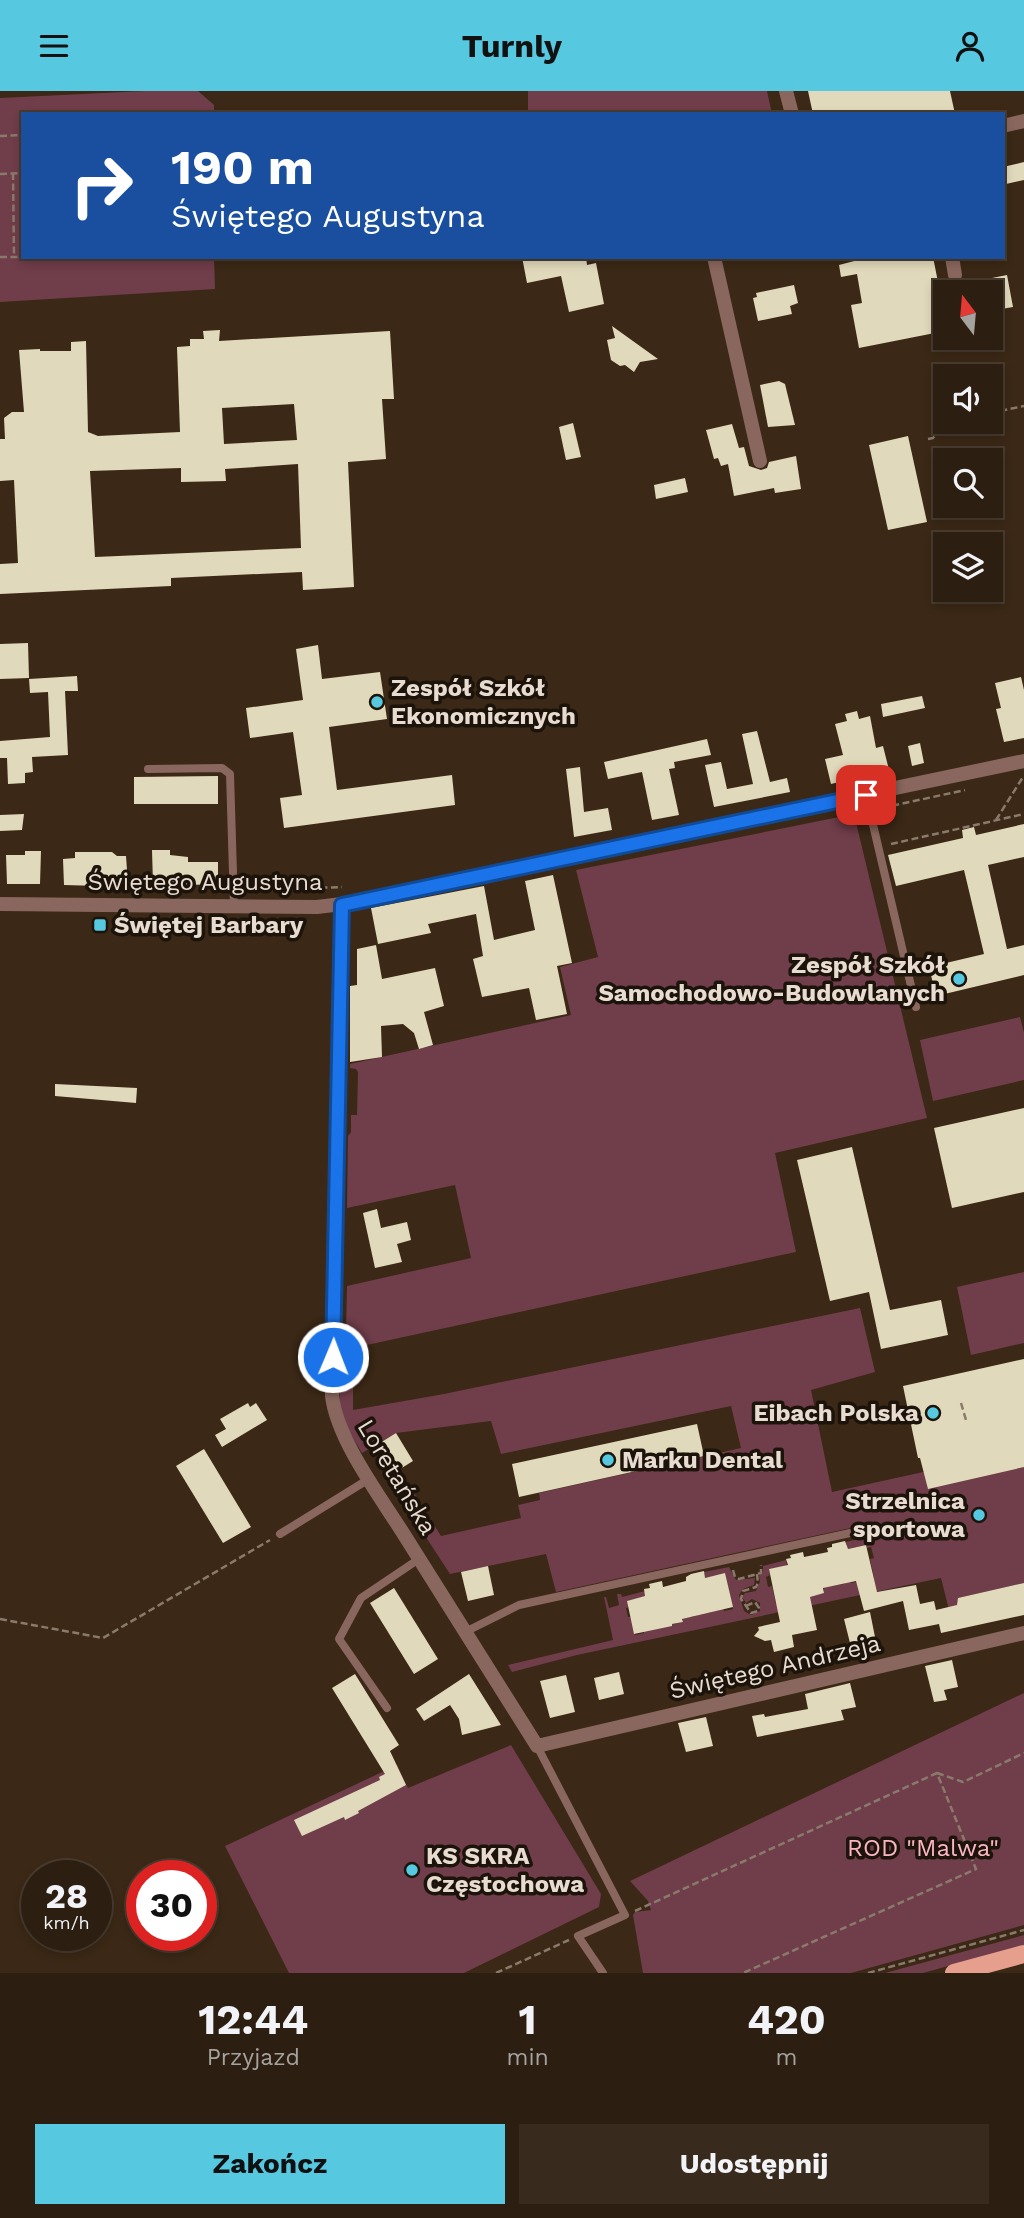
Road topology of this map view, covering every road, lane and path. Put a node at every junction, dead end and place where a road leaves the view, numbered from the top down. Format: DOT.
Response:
graph roads {
  1 [pos="786,91"];
  2 [pos="791,112"];
  3 [pos="1024,121"];
  4 [pos="1005,126"];
  5 [pos="21,135"];
  6 [pos="0,136"];
  7 [pos="13,173"];
  8 [pos="21,173"];
  9 [pos="0,174"];
  10 [pos="0,257"];
  11 [pos="14,257"];
  12 [pos="21,257"];
  13 [pos="714,259"];
  14 [pos="951,259"];
  15 [pos="955,275"];
  16 [pos="1024,406"];
  17 [pos="1003,411"];
  18 [pos="936,434"];
  19 [pos="928,439"];
  20 [pos="760,461"];
  21 [pos="1024,761"];
  22 [pos="148,769"];
  23 [pos="1023,777"];
  24 [pos="1010,780"];
  25 [pos="972,789"];
  26 [pos="866,795"];
  27 [pos="870,811"];
  28 [pos="1024,814"];
  29 [pos="996,820"];
  30 [pos="878,847"];
  31 [pos="345,887"];
  32 [pos="265,890"];
  33 [pos="0,904"];
  34 [pos="342,905"];
  35 [pos="234,906"];
  36 [pos="916,1007"];
  37 [pos="961,1403"];
  38 [pos="966,1420"];
  39 [pos="369,1479"];
  40 [pos="864,1530"];
  41 [pos="280,1534"];
  42 [pos="419,1559"];
  43 [pos="757,1574"];
  44 [pos="746,1606"];
  45 [pos="0,1619"];
  46 [pos="465,1632"];
  47 [pos="1024,1633"];
  48 [pos="387,1708"];
  49 [pos="537,1746"];
  50 [pos="1024,1753"];
  51 [pos="937,1773"];
  52 [pos="625,1915"];
  53 [pos="1024,1930"];
  54 [pos="578,1936"];
  55 [pos="1024,1954"];
  56 [pos="496,1973"];
  57 [pos="603,1973"];
  58 [pos="743,1973"];
  59 [pos="868,1973"];
  60 [pos="954,1973"];
  1 -- 2 [label="street"];
  3 -- 4 [label="street"];
  5 -- 6 [label="path"];
  7 -- 8 [label="path"];
  7 -- 9 [label="path"];
  7 -- 11 [label="path"];
  10 -- 11 [label="path"];
  11 -- 12 [label="path"];
  13 -- 20 [label="street"];
  14 -- 15 [label="street"];
  16 -- 17 [label="path"];
  18 -- 19 [label="path"];
  21 -- 26 [label="street, Świętego Augustyna"];
  22 -- 35 [label="lane"];
  23 -- 24 [label="path"];
  23 -- 29 [label="path"];
  25 -- 27 [label="path"];
  26 -- 27 [label="lane"];
  26 -- 34 [label="street, Świętego Augustyna"];
  27 -- 30 [label="lane"];
  28 -- 29 [label="path"];
  29 -- 30 [label="path"];
  30 -- 36 [label="lane"];
  31 -- 32 [label="path"];
  33 -- 35 [label="street, Świętego Augustyna"];
  34 -- 35 [label="street, Świętego Augustyna"];
  34 -- 39 [label="street, Loretańska"];
  37 -- 38 [label="path"];
  39 -- 41 [label="lane"];
  39 -- 42 [label="street, Loretańska"];
  40 -- 46 [label="lane"];
  41 -- 45 [label="path"];
  42 -- 46 [label="street, Loretańska"];
  42 -- 48 [label="lane"];
  43 -- 44 [label="path"];
  46 -- 49 [label="street, Loretańska"];
  47 -- 49 [label="street, Świętego Andrzeja"];
  49 -- 52 [label="lane"];
  50 -- 51 [label="path"];
  51 -- 52 [label="path"];
  51 -- 58 [label="path"];
  52 -- 54 [label="lane"];
  53 -- 59 [label="path"];
  54 -- 56 [label="path"];
  54 -- 57 [label="lane"];
  55 -- 60 [label="main road"];
}
